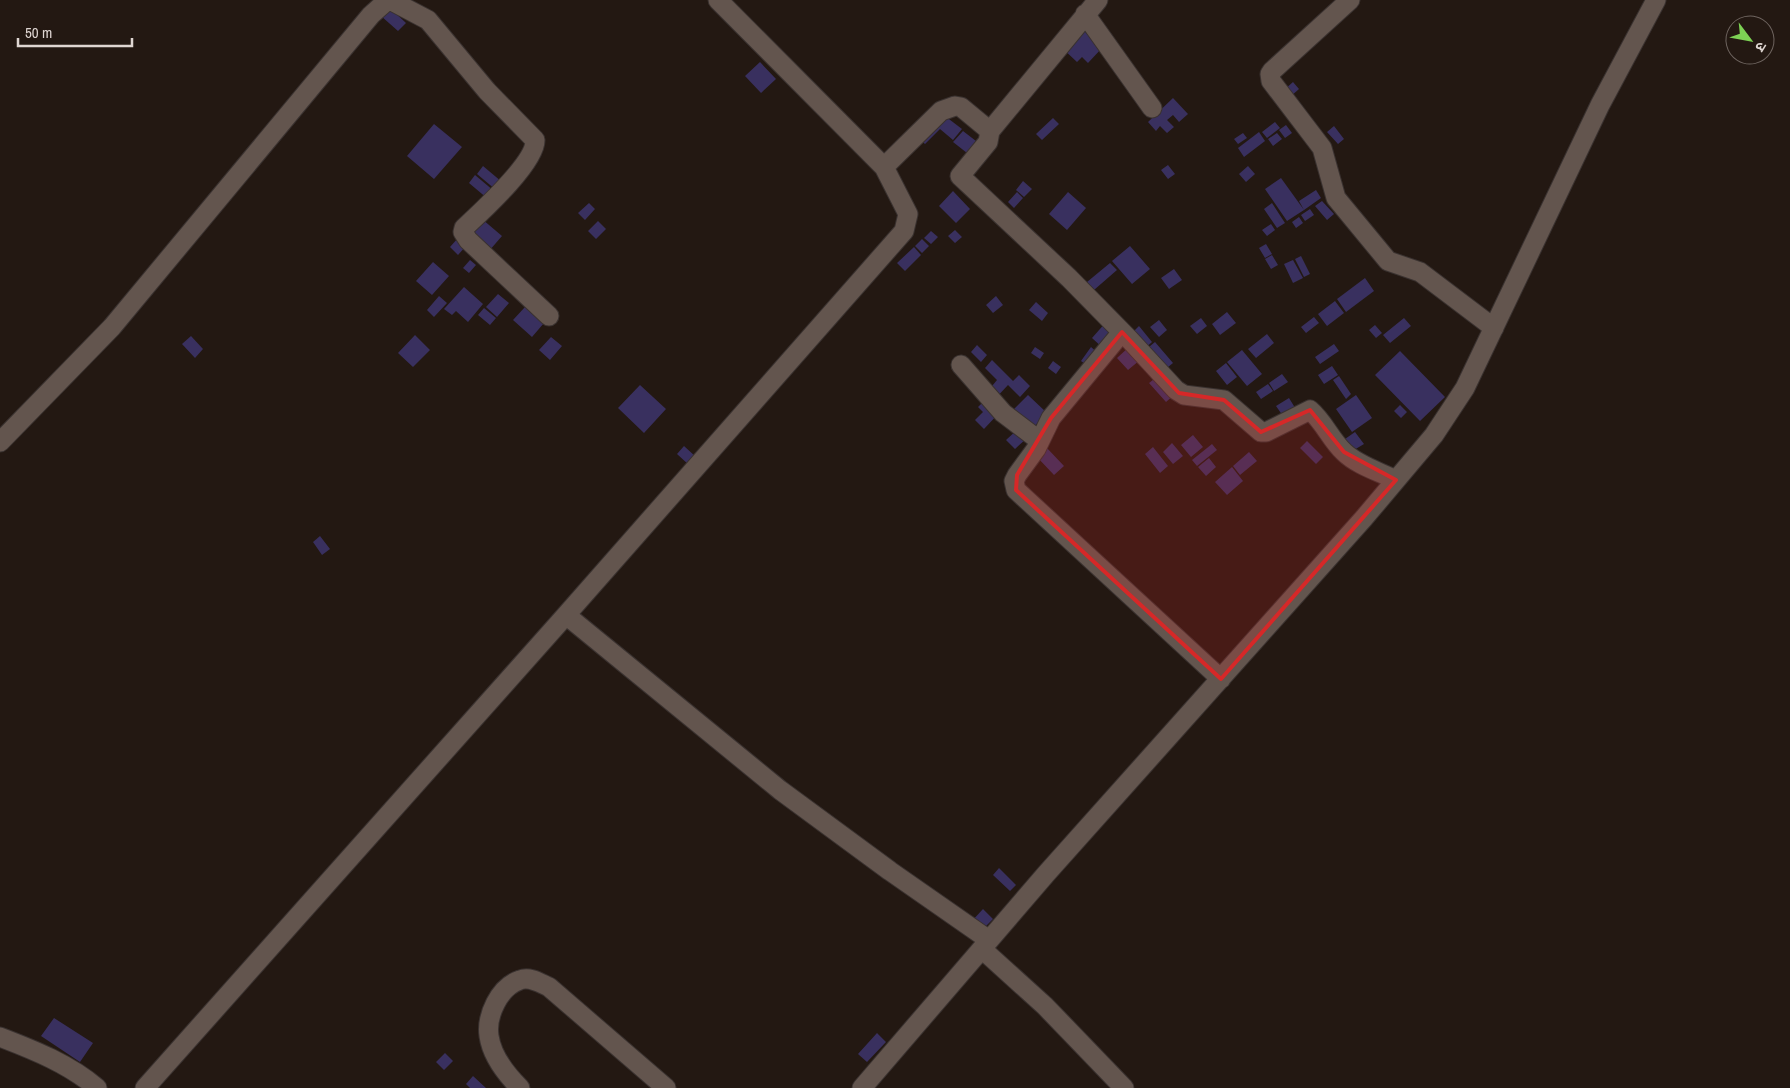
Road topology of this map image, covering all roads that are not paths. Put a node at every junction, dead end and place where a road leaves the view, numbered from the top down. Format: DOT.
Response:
graph roads {
  1 [pos="389,0"];
  2 [pos="718,0"];
  3 [pos="1098,0"];
  4 [pos="1350,0"];
  5 [pos="1656,0"];
  6 [pos="1085,14"];
  7 [pos="1152,108"];
  8 [pos="990,131"];
  9 [pos="884,167"];
  10 [pos="549,316"];
  11 [pos="1494,328"];
  12 [pos="1122,332"];
  13 [pos="961,365"];
  14 [pos="1040,441"];
  15 [pos="0,442"];
  16 [pos="1396,480"];
  17 [pos="566,616"];
  18 [pos="1221,679"];
  19 [pos="987,948"];
  20 [pos="0,1037"];
  21 [pos="97,1088"];
  22 [pos="145,1088"];
  23 [pos="520,1088"];
  24 [pos="666,1088"];
  25 [pos="862,1088"];
  26 [pos="1124,1088"];
  1 -- 10 [label="street"];
  1 -- 15 [label="street"];
  2 -- 9 [label="street"];
  3 -- 6 [label="street"];
  4 -- 11 [label="street"];
  5 -- 11 [label="street"];
  6 -- 7 [label="street"];
  6 -- 8 [label="street"];
  8 -- 9 [label="street"];
  8 -- 12 [label="street"];
  9 -- 17 [label="street"];
  11 -- 16 [label="street"];
  12 -- 14 [label="street"];
  12 -- 16 [label="street"];
  13 -- 14 [label="street"];
  14 -- 18 [label="street"];
  16 -- 18 [label="street"];
  17 -- 19 [label="street"];
  17 -- 22 [label="street"];
  18 -- 19 [label="street"];
  19 -- 25 [label="street"];
  19 -- 26 [label="street"];
  20 -- 21 [label="street"];
  23 -- 24 [label="street"];
}
